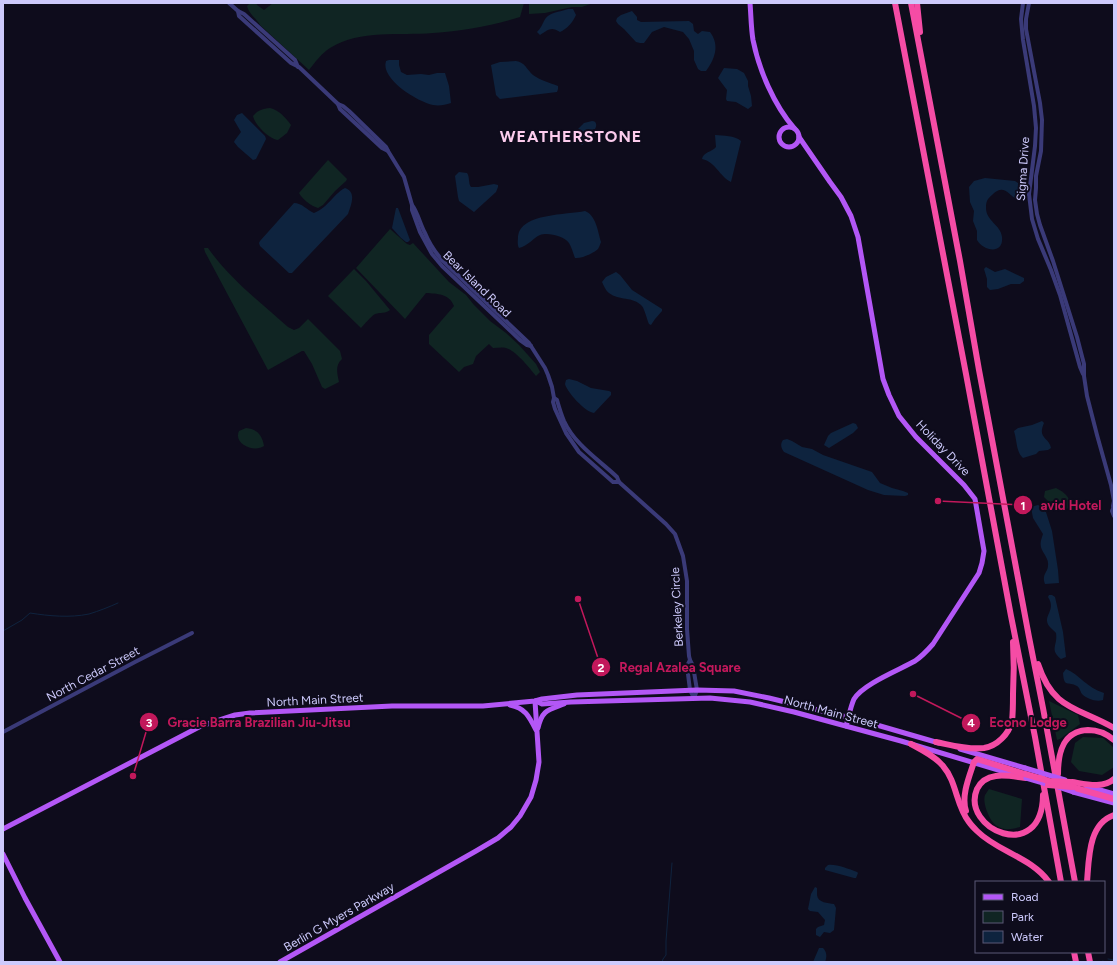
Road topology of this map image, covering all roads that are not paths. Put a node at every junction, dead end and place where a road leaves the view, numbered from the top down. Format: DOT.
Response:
graph roads {
  1 [pos="229,3"];
  2 [pos="750,3"];
  3 [pos="895,3"];
  4 [pos="911,3"];
  5 [pos="917,3"];
  6 [pos="1023,3"];
  7 [pos="1029,3"];
  8 [pos="920,48"];
  9 [pos="782,112"];
  10 [pos="794,128"];
  11 [pos="781,130"];
  12 [pos="799,137"];
  13 [pos="792,147"];
  14 [pos="810,153"];
  15 [pos="1032,169"];
  16 [pos="1038,170"];
  17 [pos="1053,269"];
  18 [pos="554,398"];
  19 [pos="603,464"];
  20 [pos="598,469"];
  21 [pos="619,482"];
  22 [pos="1111,485"];
  23 [pos="1114,492"];
  24 [pos="1114,506"];
  25 [pos="1114,516"];
  26 [pos="1011,616"];
  27 [pos="192,634"];
  28 [pos="1029,637"];
  29 [pos="690,660"];
  30 [pos="690,690"];
  31 [pos="697,690"];
  32 [pos="694,698"];
  33 [pos="535,701"];
  34 [pos="571,702"];
  35 [pos="504,704"];
  36 [pos="849,717"];
  37 [pos="846,726"];
  38 [pos="1114,728"];
  39 [pos="3,732"];
  40 [pos="537,732"];
  41 [pos="1114,740"];
  42 [pos="936,742"];
  43 [pos="911,744"];
  44 [pos="974,762"];
  45 [pos="1041,769"];
  46 [pos="1025,773"];
  47 [pos="1114,779"];
  48 [pos="1048,784"];
  49 [pos="1072,786"];
  50 [pos="1058,791"];
  51 [pos="1114,794"];
  52 [pos="1114,799"];
  53 [pos="1114,803"];
  54 [pos="1114,815"];
  55 [pos="3,829"];
  56 [pos="978,832"];
  57 [pos="3,854"];
  58 [pos="1048,881"];
  59 [pos="1061,881"];
  60 [pos="1075,881"];
  61 [pos="1087,881"];
  62 [pos="60,962"];
  63 [pos="280,962"];
  1 -- 18 [label="street, Bear Island Road"];
  2 -- 9 [label="main road"];
  3 -- 26 [label="highway"];
  4 -- 8 [label="highway"];
  5 -- 8 [label="highway"];
  6 -- 15 [label="street, Sigma Drive"];
  7 -- 16 [label="street, Sigma Drive"];
  8 -- 28 [label="highway"];
  9 -- 10 [label="main road"];
  9 -- 11 [label="main road"];
  10 -- 11 [label="main road"];
  10 -- 12 [label="main road"];
  11 -- 13 [label="main road"];
  12 -- 13 [label="main road"];
  12 -- 14 [label="main road, Holiday Drive"];
  13 -- 14 [label="main road"];
  14 -- 36 [label="main road, Holiday Drive"];
  15 -- 16 [label="street"];
  15 -- 17 [label="street, Sigma Drive"];
  16 -- 17 [label="street, Sigma Drive"];
  17 -- 22 [label="street, Sigma Drive"];
  18 -- 19 [label="street, Bear Island Road"];
  18 -- 20 [label="street, Bear Island Road"];
  19 -- 21 [label="street, Berkeley Circle"];
  20 -- 21 [label="street, Berkeley Circle"];
  21 -- 29 [label="street, Berkeley Circle"];
  22 -- 23 [label="street, Sigma Drive"];
  22 -- 24 [label="street, Sigma Drive"];
  24 -- 25 [label="street, Sigma Drive"];
  26 -- 42 [label="highway"];
  26 -- 45 [label="highway"];
  27 -- 39 [label="street, North Cedar Street"];
  28 -- 38 [label="highway"];
  28 -- 50 [label="highway"];
  29 -- 30 [label="street, Berkeley Circle"];
  29 -- 31 [label="street, Berkeley Circle"];
  30 -- 31 [label="main road, North Main Street"];
  30 -- 32 [label="street, Berkeley Circle"];
  30 -- 33 [label="main road, North Main Street"];
  31 -- 32 [label="street"];
  31 -- 36 [label="main road, North Main Street"];
  32 -- 34 [label="main road, North Main Street"];
  32 -- 37 [label="main road, North Main Street"];
  33 -- 34 [label="main road, North Main Street"];
  33 -- 35 [label="main road, North Main Street"];
  33 -- 40 [label="main road, Berlin G Myers Parkway"];
  34 -- 40 [label="main road"];
  35 -- 40 [label="main road"];
  35 -- 55 [label="main road, North Main Street"];
  36 -- 37 [label="main road, Holiday Drive"];
  36 -- 42 [label="main road, North Main Street"];
  37 -- 43 [label="main road, North Main Street"];
  40 -- 63 [label="main road, Berlin G Myers Parkway"];
  41 -- 50 [label="highway"];
  42 -- 46 [label="main road, North Main Street"];
  43 -- 44 [label="main road, North Main Street"];
  43 -- 56 [label="highway"];
  44 -- 46 [label="highway"];
  44 -- 56 [label="highway"];
  45 -- 46 [label="highway"];
  45 -- 59 [label="highway"];
  46 -- 48 [label="main road, North Main Street, bridge"];
  46 -- 49 [label="highway, bridge"];
  47 -- 49 [label="highway"];
  48 -- 49 [label="highway, bridge"];
  49 -- 51 [label="main road"];
  49 -- 52 [label="highway"];
  49 -- 53 [label="main road"];
  50 -- 60 [label="highway"];
  54 -- 61 [label="highway"];
  56 -- 58 [label="highway"];
  57 -- 62 [label="main road"];
}
